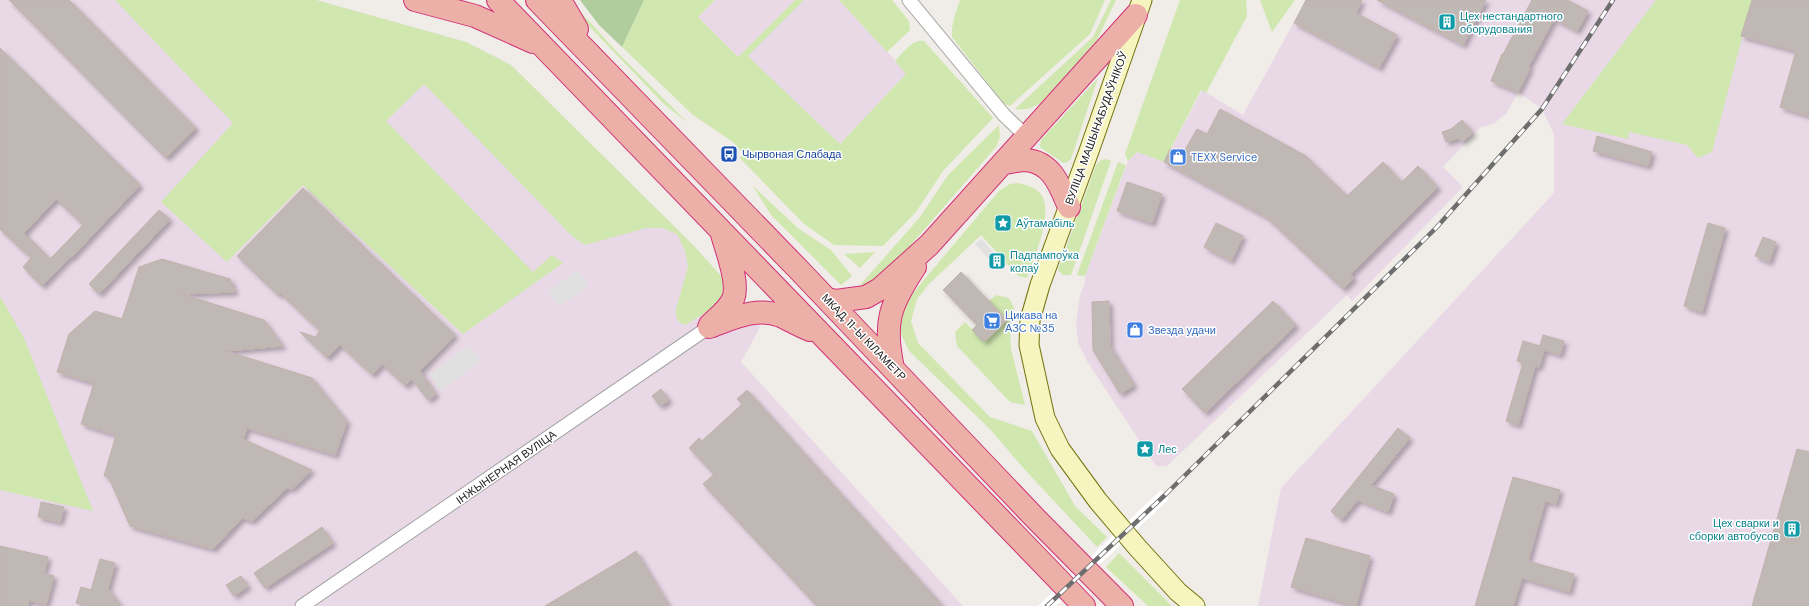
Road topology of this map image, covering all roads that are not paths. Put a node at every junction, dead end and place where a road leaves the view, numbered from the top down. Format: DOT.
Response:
graph roads {
  1 [pos="415,0"];
  2 [pos="498,0"];
  3 [pos="537,0"];
  4 [pos="560,0"];
  5 [pos="910,0"];
  6 [pos="1139,8"];
  7 [pos="543,46"];
  8 [pos="600,64"];
  9 [pos="1027,137"];
  10 [pos="1004,163"];
  11 [pos="1069,207"];
  12 [pos="721,231"];
  13 [pos="929,245"];
  14 [pos="827,299"];
  15 [pos="709,327"];
  16 [pos="820,334"];
  17 [pos="893,368"];
  18 [pos="302,606"];
  19 [pos="1084,606"];
  20 [pos="1122,606"];
  21 [pos="1195,606"];
  1 -- 7 [label="highway"];
  2 -- 7 [label="highway"];
  3 -- 8 [label="highway"];
  4 -- 8 [label="highway"];
  5 -- 9 [label="street"];
  6 -- 9 [label="highway"];
  6 -- 11 [label="main road, ВУЛІЦА МАШЫНАБУДАЎНІКОЎ"];
  7 -- 12 [label="highway"];
  8 -- 14 [label="highway, МКАД, 11-Ы КІЛАМЕТР"];
  9 -- 10 [label="highway"];
  10 -- 11 [label="highway"];
  10 -- 13 [label="highway"];
  11 -- 21 [label="main road, ВУЛІЦА МАШЫНАБУДАЎНІКОЎ"];
  12 -- 15 [label="highway"];
  12 -- 16 [label="highway"];
  13 -- 14 [label="highway"];
  13 -- 17 [label="highway"];
  14 -- 17 [label="highway, МКАД, 11-Ы КІЛАМЕТР"];
  15 -- 16 [label="highway"];
  15 -- 18 [label="street, ІНЖЫНЕРНАЯ ВУЛІЦА"];
  16 -- 19 [label="highway"];
  17 -- 20 [label="highway, МКАД, 11-Ы КІЛАМЕТР"];
}
